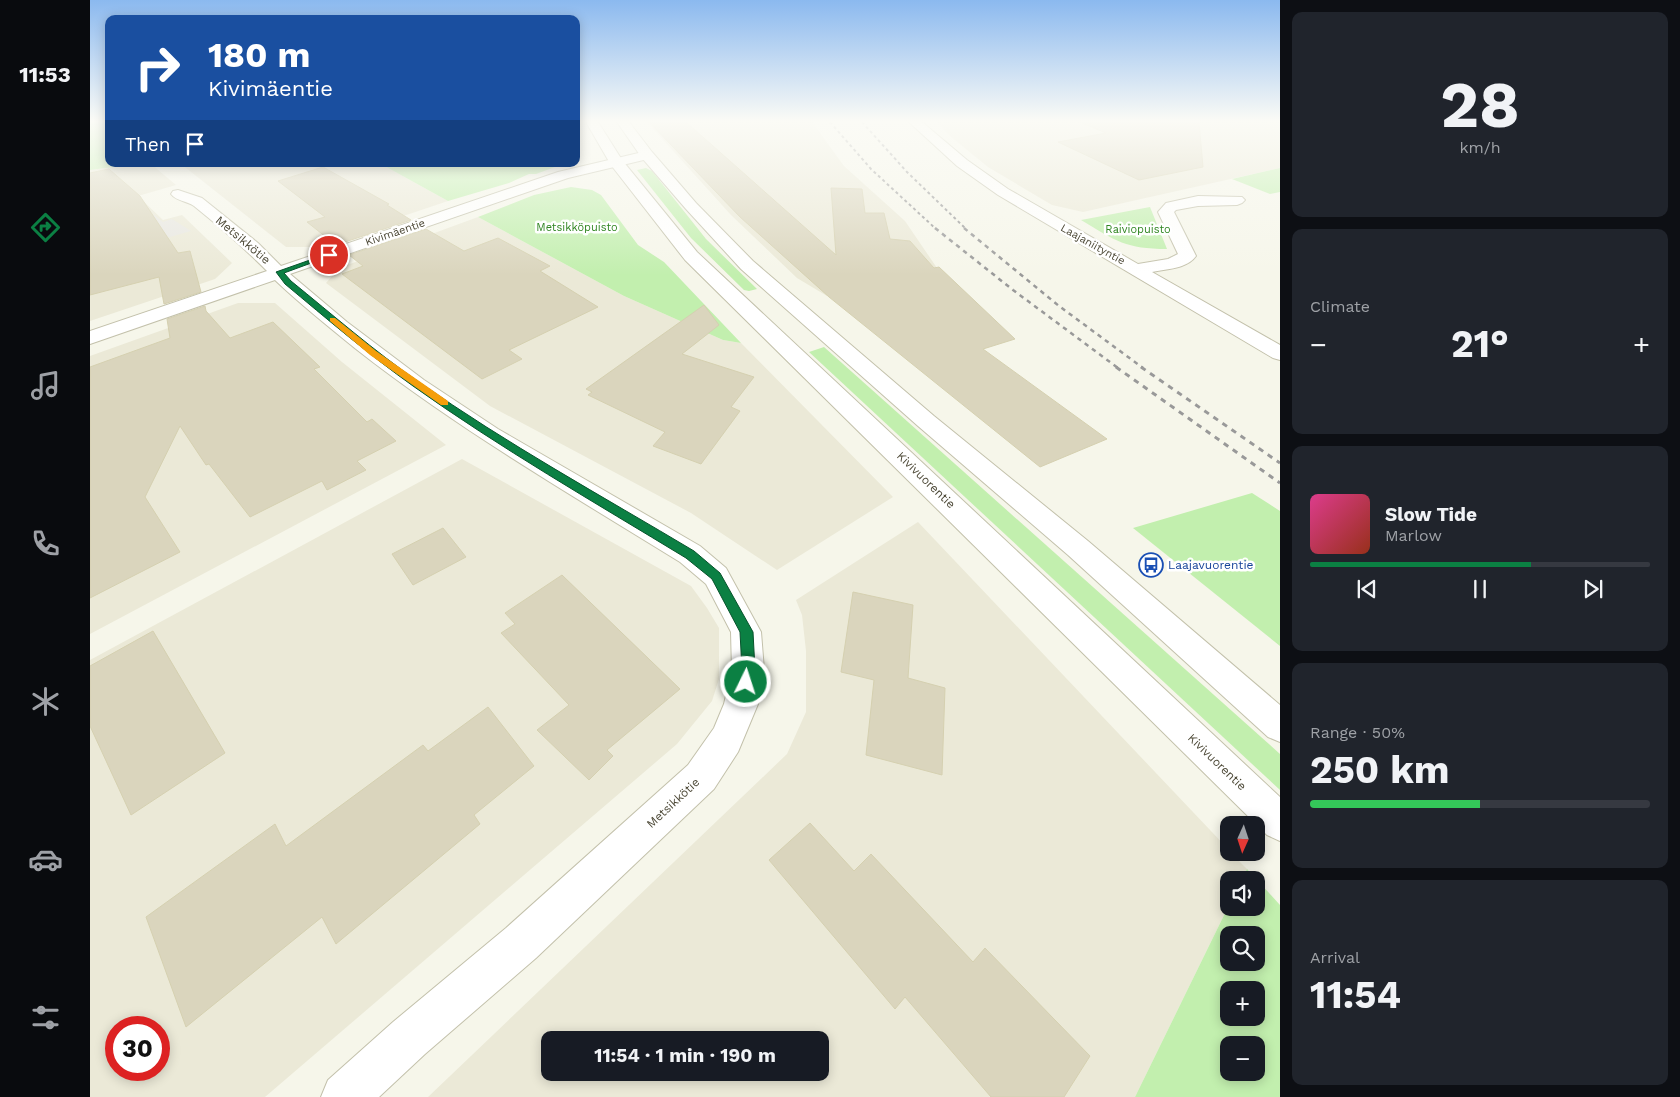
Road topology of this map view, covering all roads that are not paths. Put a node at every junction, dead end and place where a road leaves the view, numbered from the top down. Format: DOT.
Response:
graph roads {
  1 [pos="570,173"];
  2 [pos="625,173"];
  3 [pos="662,173"];
  4 [pos="976,173"];
  5 [pos="178,194"];
  6 [pos="1237,200"];
  7 [pos="1138,269"];
  8 [pos="280,272"];
  9 [pos="90,338"];
  10 [pos="1280,354"];
  11 [pos="1280,726"];
  12 [pos="1280,822"];
  13 [pos="345,1097"];
  1 -- 8 [label="street, Kivimäentie"];
  2 -- 12 [label="street, Kivivuorentie"];
  3 -- 11 [label="street"];
  4 -- 7 [label="street, Laajaniityntie"];
  5 -- 8 [label="street, Metsikkötie"];
  6 -- 7 [label="street"];
  7 -- 10 [label="street, Laajaniityntie"];
  8 -- 9 [label="street, Kivimäentie"];
  8 -- 13 [label="street, Metsikkötie"];
}
